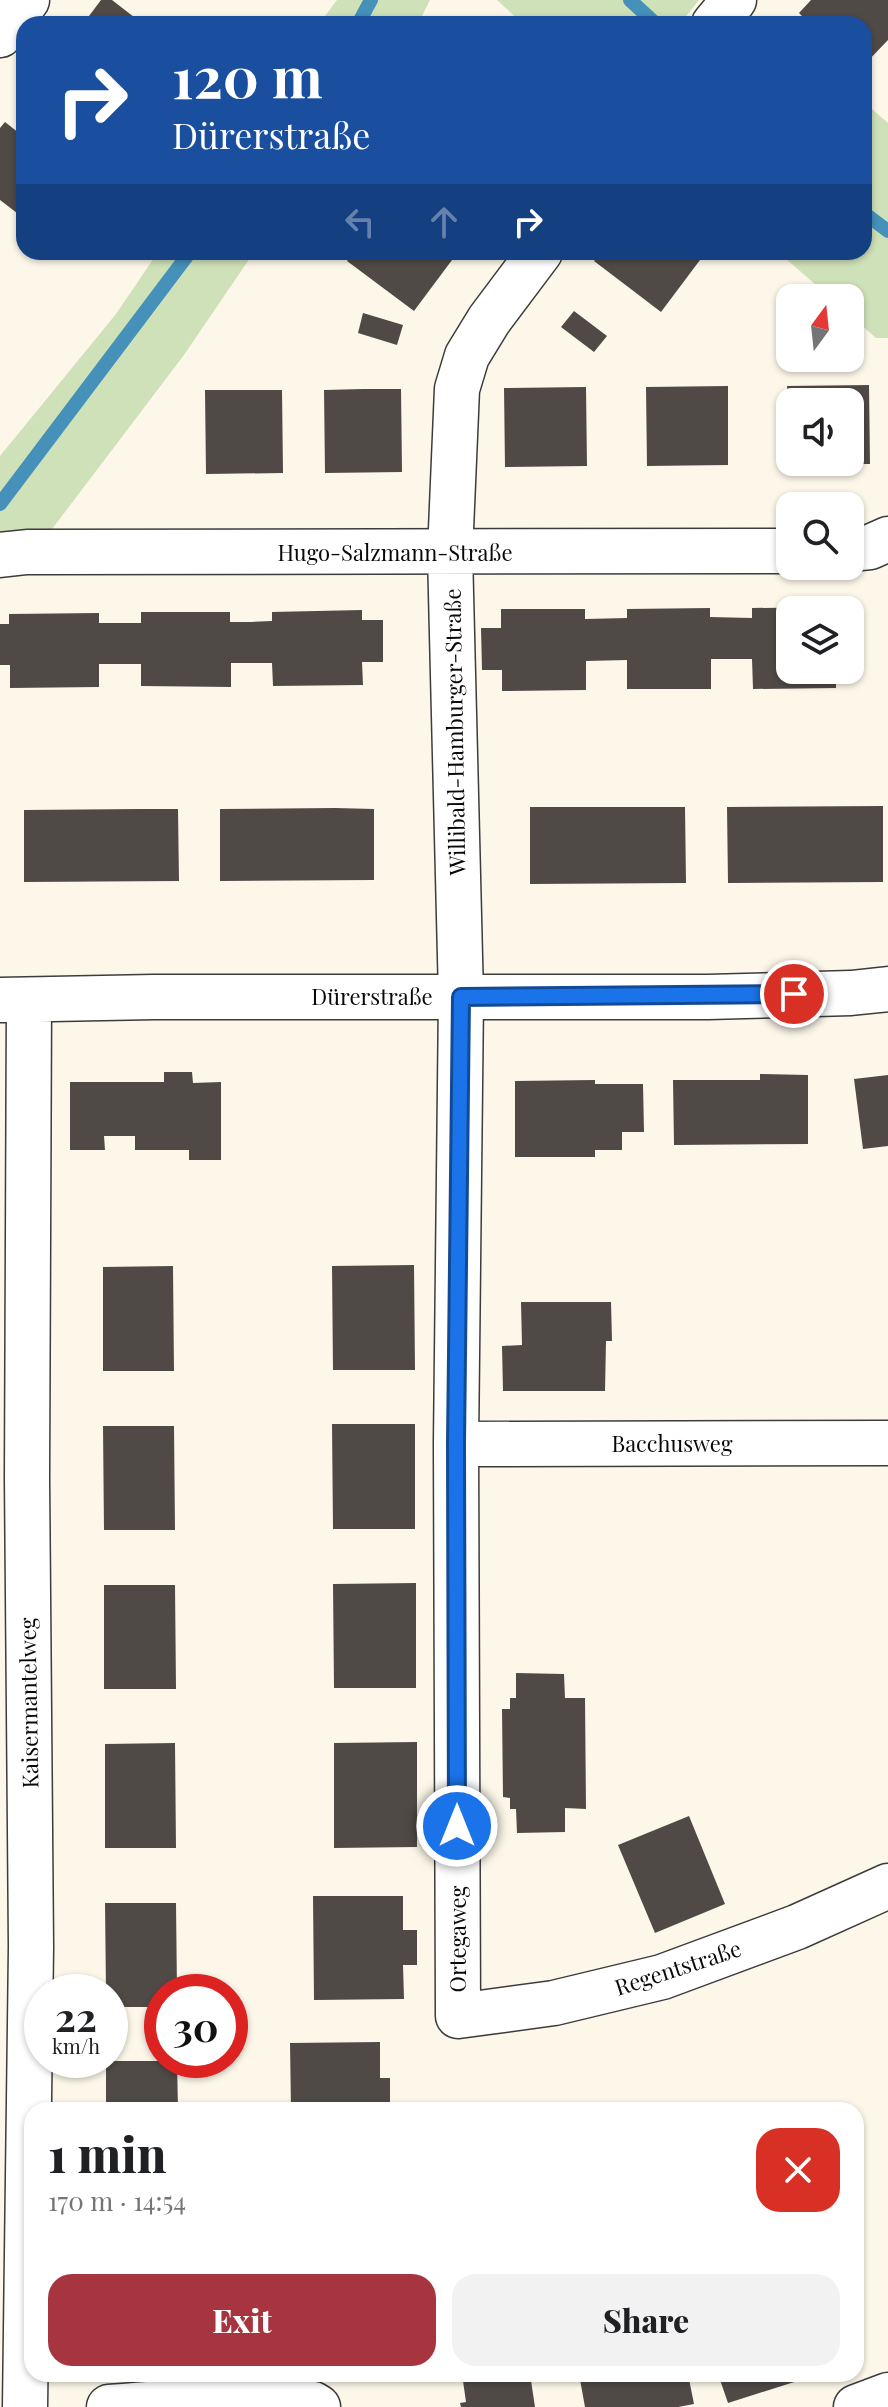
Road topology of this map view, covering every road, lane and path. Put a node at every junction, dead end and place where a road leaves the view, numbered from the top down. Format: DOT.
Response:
graph roads {
  1 [pos="27,0"];
  2 [pos="734,0"];
  3 [pos="721,16"];
  4 [pos="0,35"];
  5 [pos="534,260"];
  6 [pos="888,539"];
  7 [pos="864,548"];
  8 [pos="776,551"];
  9 [pos="450,553"];
  10 [pos="0,555"];
  11 [pos="888,989"];
  12 [pos="461,997"];
  13 [pos="14,1000"];
  14 [pos="888,1443"];
  15 [pos="456,1444"];
  16 [pos="14,1478"];
  17 [pos="888,1886"];
  18 [pos="16,1947"];
  19 [pos="458,2016"];
  20 [pos="24,2356"];
  21 [pos="25,2382"];
  22 [pos="888,2395"];
  23 [pos="25,2407"];
  24 [pos="109,2407"];
  25 [pos="318,2407"];
  26 [pos="856,2407"];
  1 -- 4 [label="street"];
  2 -- 3 [label="street"];
  5 -- 9 [label="street, Willibald-Hamburger-Straße"];
  6 -- 7 [label="street"];
  8 -- 9 [label="street, Hugo-Salzmann-Straße"];
  9 -- 10 [label="street, Hugo-Salzmann-Straße"];
  9 -- 12 [label="street, Willibald-Hamburger-Straße"];
  11 -- 12 [label="street, Dürerstraße"];
  12 -- 13 [label="street, Dürerstraße"];
  12 -- 15 [label="street, Ortegaweg"];
  13 -- 16 [label="street, Kaisermantelweg"];
  14 -- 15 [label="street, Bacchusweg"];
  15 -- 19 [label="street, Ortegaweg"];
  16 -- 18 [label="street, Kaisermantelweg"];
  17 -- 19 [label="street, Regentstraße"];
  18 -- 20 [label="street, Kaisermantelweg"];
  21 -- 23 [label="street, Kaisermantelweg"];
  22 -- 26 [label="street"];
  24 -- 25 [label="street"];
}
